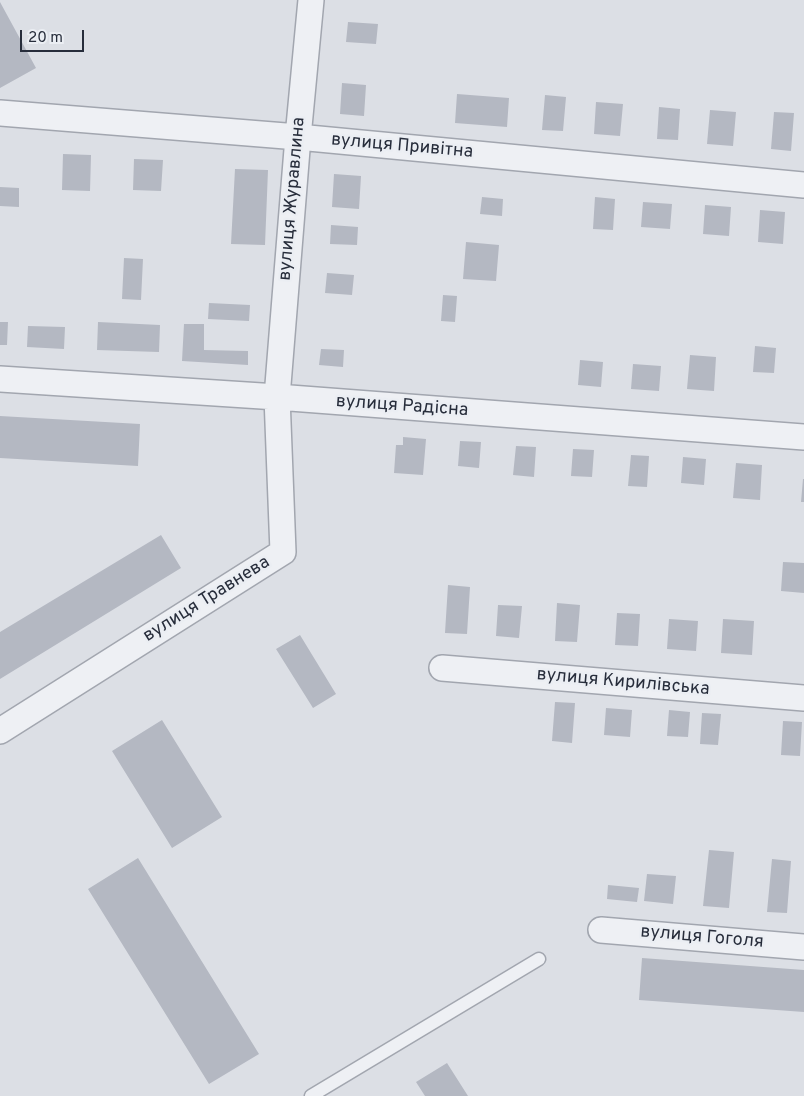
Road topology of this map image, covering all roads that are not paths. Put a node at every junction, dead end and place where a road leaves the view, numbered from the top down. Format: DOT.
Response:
graph roads {
  1 [pos="311,0"];
  2 [pos="0,113"];
  3 [pos="298,137"];
  4 [pos="804,185"];
  5 [pos="0,380"];
  6 [pos="277,398"];
  7 [pos="804,437"];
  8 [pos="442,668"];
  9 [pos="804,698"];
  10 [pos="0,731"];
  11 [pos="601,930"];
  12 [pos="804,947"];
  13 [pos="539,959"];
  14 [pos="311,1096"];
  1 -- 3 [label="street, вулиця Журавлина"];
  2 -- 3 [label="street, вулиця Привітна"];
  3 -- 4 [label="street, вулиця Привітна"];
  3 -- 6 [label="street, вулиця Журавлина"];
  5 -- 6 [label="street, вулиця Радісна"];
  6 -- 7 [label="street, вулиця Радісна"];
  6 -- 10 [label="street, вулиця Травнева"];
  8 -- 9 [label="street, вулиця Кирилівська"];
  11 -- 12 [label="street, вулиця Гоголя"];
  13 -- 14 [label="lane"];
}
